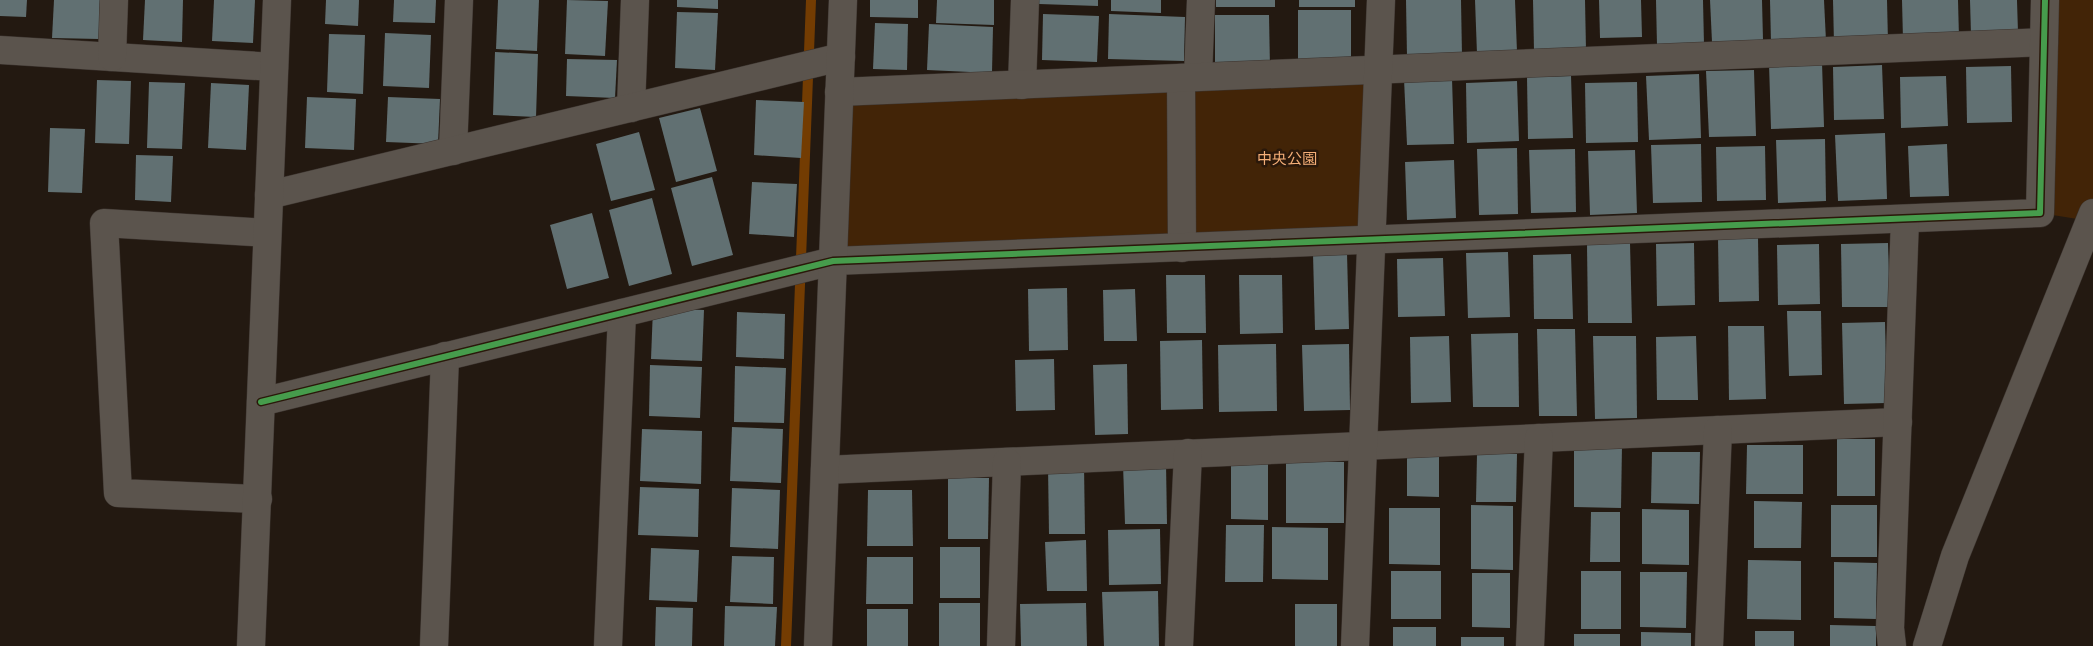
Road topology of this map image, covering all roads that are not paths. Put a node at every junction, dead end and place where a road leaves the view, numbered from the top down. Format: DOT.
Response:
graph roads {
  1 [pos="114,0"];
  2 [pos="277,0"];
  3 [pos="459,0"];
  4 [pos="635,0"];
  5 [pos="843,0"];
  6 [pos="1025,0"];
  7 [pos="1201,0"];
  8 [pos="1381,0"];
  9 [pos="2045,0"];
  10 [pos="2044,42"];
  11 [pos="0,50"];
  12 [pos="112,57"];
  13 [pos="841,57"];
  14 [pos="274,67"];
  15 [pos="1378,70"];
  16 [pos="1190,78"];
  17 [pos="1022,84"];
  18 [pos="839,92"];
  19 [pos="631,108"];
  20 [pos="453,151"];
  21 [pos="269,196"];
  22 [pos="2093,213"];
  23 [pos="1906,219"];
  24 [pos="267,233"];
  25 [pos="1371,241"];
  26 [pos="1182,248"];
  27 [pos="833,261"];
  28 [pos="622,313"];
  29 [pos="445,356"];
  30 [pos="261,402"];
  31 [pos="1898,422"];
  32 [pos="1718,430"];
  33 [pos="1539,438"];
  34 [pos="1364,446"];
  35 [pos="1188,453"];
  36 [pos="1007,462"];
  37 [pos="825,470"];
  38 [pos="258,499"];
  39 [pos="252,646"];
  40 [pos="434,646"];
  41 [pos="608,646"];
  42 [pos="818,646"];
  43 [pos="1001,646"];
  44 [pos="1179,646"];
  45 [pos="1355,646"];
  46 [pos="1530,646"];
  47 [pos="1709,646"];
  48 [pos="1892,646"];
  49 [pos="1927,646"];
  1 -- 12 [label="street"];
  2 -- 14 [label="street"];
  3 -- 20 [label="street"];
  4 -- 19 [label="street"];
  5 -- 13 [label="street"];
  6 -- 17 [label="street"];
  7 -- 16 [label="street"];
  8 -- 15 [label="street"];
  9 -- 10 [label="street"];
  10 -- 15 [label="street"];
  10 -- 23 [label="street"];
  11 -- 12 [label="street"];
  12 -- 14 [label="street"];
  13 -- 18 [label="street"];
  13 -- 19 [label="street"];
  14 -- 21 [label="street"];
  15 -- 16 [label="street"];
  15 -- 25 [label="street"];
  16 -- 17 [label="street"];
  16 -- 26 [label="street"];
  17 -- 18 [label="street"];
  18 -- 27 [label="street"];
  19 -- 20 [label="street"];
  20 -- 21 [label="street"];
  21 -- 24 [label="street"];
  22 -- 49 [label="street"];
  23 -- 25 [label="street"];
  23 -- 31 [label="street"];
  24 -- 30 [label="street"];
  24 -- 38 [label="street"];
  25 -- 26 [label="street"];
  25 -- 34 [label="street"];
  26 -- 27 [label="street"];
  27 -- 28 [label="street"];
  27 -- 37 [label="street"];
  28 -- 29 [label="street"];
  28 -- 41 [label="street"];
  29 -- 30 [label="street"];
  29 -- 40 [label="street"];
  30 -- 38 [label="street"];
  31 -- 32 [label="street"];
  31 -- 48 [label="street"];
  32 -- 33 [label="street"];
  32 -- 47 [label="street"];
  33 -- 34 [label="street"];
  33 -- 46 [label="street"];
  34 -- 35 [label="street"];
  34 -- 45 [label="street"];
  35 -- 36 [label="street"];
  35 -- 44 [label="street"];
  36 -- 37 [label="street"];
  36 -- 43 [label="street"];
  37 -- 42 [label="street"];
  38 -- 39 [label="street"];
}
